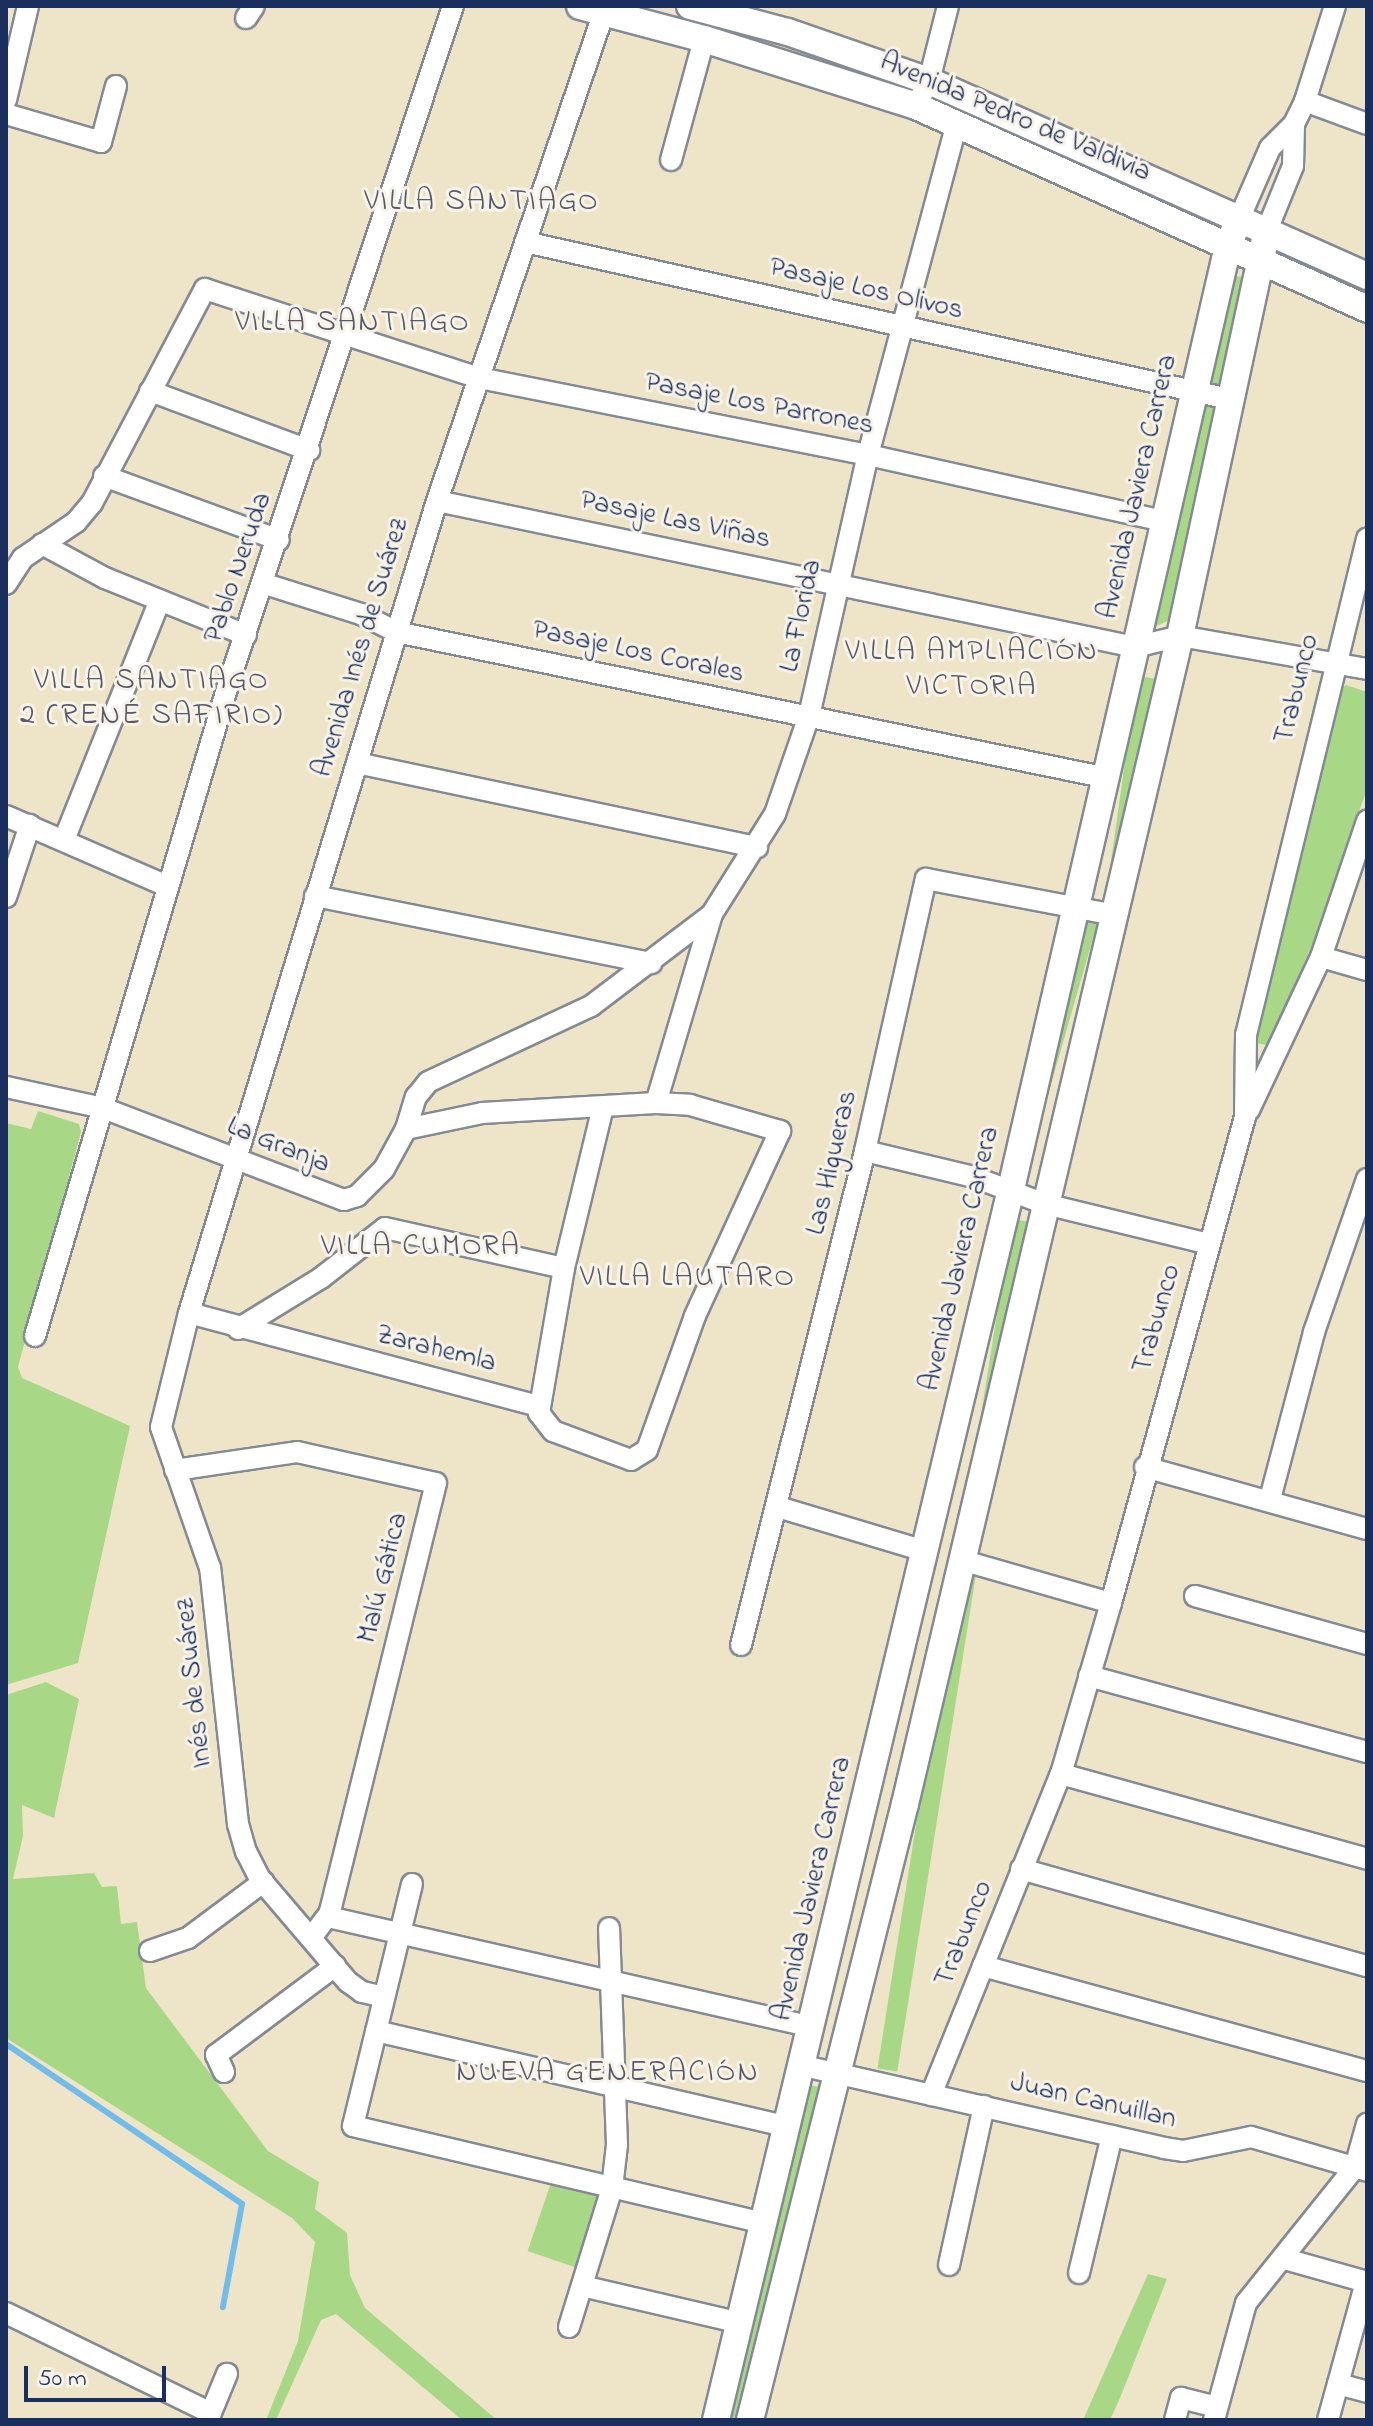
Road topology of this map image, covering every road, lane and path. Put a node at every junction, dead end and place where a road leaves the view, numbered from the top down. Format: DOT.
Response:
graph roads {
  1 [pos="28,6"];
  2 [pos="453,6"];
  3 [pos="948,6"];
  4 [pos="1335,6"];
  5 [pos="694,7"];
  6 [pos="597,8"];
  7 [pos="704,39"];
  8 [pos="929,81"];
  9 [pos="116,86"];
  10 [pos="6,100"];
  11 [pos="1305,101"];
  12 [pos="916,106"];
  13 [pos="6,114"];
  14 [pos="957,122"];
  15 [pos="1294,124"];
  16 [pos="1367,124"];
  17 [pos="671,160"];
  18 [pos="1240,217"];
  19 [pos="1267,230"];
  20 [pos="525,242"];
  21 [pos="1228,246"];
  22 [pos="1258,259"];
  23 [pos="1367,276"];
  24 [pos="1367,309"];
  25 [pos="902,327"];
  26 [pos="345,338"];
  27 [pos="479,378"];
  28 [pos="150,391"];
  29 [pos="1193,392"];
  30 [pos="1229,399"];
  31 [pos="309,450"];
  32 [pos="868,455"];
  33 [pos="104,476"];
  34 [pos="437,501"];
  35 [pos="1164,521"];
  36 [pos="1367,539"];
  37 [pos="279,540"];
  38 [pos="42,544"];
  39 [pos="262,583"];
  40 [pos="836,583"];
  41 [pos="6,584"];
  42 [pos="159,602"];
  43 [pos="396,632"];
  44 [pos="246,635"];
  45 [pos="1180,636"];
  46 [pos="1135,647"];
  47 [pos="1333,662"];
  48 [pos="1367,669"];
  49 [pos="809,716"];
  50 [pos="357,763"];
  51 [pos="1103,777"];
  52 [pos="6,816"];
  53 [pos="1367,821"];
  54 [pos="30,825"];
  55 [pos="64,840"];
  56 [pos="757,847"];
  57 [pos="165,885"];
  58 [pos="315,896"];
  59 [pos="6,897"];
  60 [pos="1074,908"];
  61 [pos="712,914"];
  62 [pos="1114,915"];
  63 [pos="1321,957"];
  64 [pos="651,963"];
  65 [pos="1367,970"];
  66 [pos="6,1087"];
  67 [pos="656,1103"];
  68 [pos="603,1107"];
  69 [pos="103,1108"];
  70 [pos="1245,1117"];
  71 [pos="406,1129"];
  72 [pos="865,1151"];
  73 [pos="236,1158"];
  74 [pos="1367,1179"];
  75 [pos="1011,1189"];
  76 [pos="1045,1204"];
  77 [pos="1209,1244"];
  78 [pos="564,1268"];
  79 [pos="189,1313"];
  80 [pos="238,1329"];
  81 [pos="35,1336"];
  82 [pos="539,1406"];
  83 [pos="1145,1467"];
  84 [pos="175,1470"];
  85 [pos="1270,1499"];
  86 [pos="778,1507"];
  87 [pos="1367,1529"];
  88 [pos="925,1551"];
  89 [pos="961,1560"];
  90 [pos="1195,1596"];
  91 [pos="1111,1603"];
  92 [pos="1367,1644"];
  93 [pos="741,1645"];
  94 [pos="1089,1676"];
  95 [pos="1367,1752"];
  96 [pos="1061,1774"];
  97 [pos="1367,1859"];
  98 [pos="1021,1869"];
  99 [pos="263,1882"];
  100 [pos="412,1884"];
  101 [pos="328,1917"];
  102 [pos="609,1928"];
  103 [pos="400,1933"];
  104 [pos="311,1938"];
  105 [pos="150,1951"];
  106 [pos="335,1966"];
  107 [pos="983,1966"];
  108 [pos="1367,1966"];
  109 [pos="611,1980"];
  110 [pos="384,1997"];
  111 [pos="813,2027"];
  112 [pos="376,2031"];
  113 [pos="804,2066"];
  114 [pos="1367,2071"];
  115 [pos="224,2072"];
  116 [pos="837,2073"];
  117 [pos="615,2087"];
  118 [pos="931,2095"];
  119 [pos="984,2106"];
  120 [pos="1367,2124"];
  121 [pos="789,2127"];
  122 [pos="1112,2136"];
  123 [pos="1361,2169"];
  124 [pos="612,2188"];
  125 [pos="766,2224"];
  126 [pos="1285,2259"];
  127 [pos="949,2265"];
  128 [pos="1079,2273"];
  129 [pos="1366,2282"];
  130 [pos="582,2286"];
  131 [pos="6,2313"];
  132 [pos="741,2323"];
  133 [pos="569,2327"];
  134 [pos="227,2374"];
  135 [pos="1338,2384"];
  136 [pos="1367,2392"];
  137 [pos="1215,2414"];
  138 [pos="210,2417"];
  139 [pos="716,2420"];
  140 [pos="750,2420"];
  141 [pos="1175,2420"];
  142 [pos="1328,2420"];
  1 -- 10 [label="street"];
  2 -- 26 [label="street, Pablo Neruda"];
  3 -- 8 [label="street"];
  4 -- 11 [label="street, Avenida Javiera Carrera"];
  5 -- 8 [label="main road, Avenida Pedro de Valdivia"];
  6 -- 7 [label="main road, Avenida Pedro de Valdivia"];
  6 -- 20 [label="street, Avenida Inés de Suárez"];
  7 -- 12 [label="main road, Avenida Pedro de Valdivia"];
  7 -- 17 [label="street"];
  8 -- 12 [label="street"];
  8 -- 18 [label="main road, Avenida Pedro de Valdivia"];
  9 -- 13 [label="street"];
  11 -- 15 [label="street, Avenida Javiera Carrera"];
  11 -- 16 [label="street"];
  12 -- 14 [label="main road, Avenida Pedro de Valdivia"];
  14 -- 21 [label="main road, Avenida Pedro de Valdivia"];
  14 -- 25 [label="street, La Florida"];
  15 -- 18 [label="street, Avenida Javiera Carrera"];
  15 -- 19 [label="street, Avenida Javiera Carrera"];
  18 -- 19 [label="main road, Avenida Pedro de Valdivia"];
  18 -- 21 [label="main road, Avenida Javiera Carrera"];
  19 -- 22 [label="main road, Avenida Javiera Carrera"];
  19 -- 23 [label="main road, Avenida Pedro de Valdivia"];
  20 -- 25 [label="street, Pasaje Los Olivos"];
  20 -- 27 [label="street, Avenida Inés de Suárez"];
  21 -- 22 [label="main road, Avenida Pedro de Valdivia"];
  21 -- 29 [label="main road, Avenida Javiera Carrera"];
  22 -- 24 [label="main road, Avenida Pedro de Valdivia"];
  22 -- 30 [label="main road, Avenida Javiera Carrera"];
  25 -- 29 [label="street, Pasaje Los Olivos"];
  25 -- 32 [label="street, La Florida"];
  26 -- 27 [label="street, Pasaje Los Parrones"];
  26 -- 28 [label="street, Pasaje Los Parrones"];
  26 -- 31 [label="street, Pablo Neruda"];
  27 -- 32 [label="street, Pasaje Los Parrones"];
  27 -- 34 [label="street, Avenida Inés de Suárez"];
  28 -- 31 [label="street"];
  28 -- 33 [label="street"];
  29 -- 30 [label="street, Pasaje Los Olivos"];
  29 -- 35 [label="main road, Avenida Javiera Carrera"];
  30 -- 45 [label="main road, Avenida Javiera Carrera"];
  31 -- 37 [label="street, Pablo Neruda"];
  32 -- 35 [label="street, Pasaje Los Parrones"];
  32 -- 40 [label="street, La Florida"];
  33 -- 37 [label="street"];
  33 -- 38 [label="street"];
  34 -- 40 [label="street, Pasaje Las Viñas"];
  34 -- 43 [label="street, Avenida Inés de Suárez"];
  35 -- 46 [label="main road, Avenida Javiera Carrera"];
  36 -- 47 [label="street, Trabunco"];
  37 -- 39 [label="street, Pablo Neruda"];
  38 -- 41 [label="street"];
  38 -- 42 [label="street"];
  39 -- 43 [label="street, Pasaje Los Corales"];
  39 -- 44 [label="street, Pablo Neruda"];
  40 -- 46 [label="street, Pasaje Las Viñas"];
  40 -- 49 [label="street, La Florida"];
  42 -- 44 [label="street"];
  42 -- 55 [label="street"];
  43 -- 49 [label="street, Pasaje Los Corales"];
  43 -- 50 [label="street, Avenida Inés de Suárez"];
  44 -- 57 [label="street, Pablo Neruda"];
  45 -- 46 [label="street"];
  45 -- 47 [label="street"];
  45 -- 62 [label="main road, Avenida Javiera Carrera"];
  46 -- 51 [label="main road, Avenida Javiera Carrera"];
  47 -- 48 [label="street"];
  47 -- 70 [label="street, Trabunco"];
  49 -- 51 [label="street, Pasaje Los Corales"];
  49 -- 56 [label="street, La Florida"];
  50 -- 56 [label="street"];
  50 -- 58 [label="street, Avenida Inés de Suárez"];
  51 -- 60 [label="main road, Avenida Javiera Carrera"];
  52 -- 54 [label="street"];
  53 -- 63 [label="street"];
  54 -- 55 [label="street"];
  54 -- 59 [label="street"];
  55 -- 57 [label="street"];
  56 -- 61 [label="street, La Florida"];
  57 -- 69 [label="street, Pablo Neruda"];
  58 -- 64 [label="street"];
  58 -- 73 [label="street, Avenida Inés de Suárez"];
  60 -- 62 [label="street"];
  60 -- 72 [label="street, Las Higueras"];
  60 -- 75 [label="main road, Avenida Javiera Carrera"];
  61 -- 64 [label="street, La Granja"];
  61 -- 67 [label="street, La Florida"];
  62 -- 76 [label="main road, Avenida Javiera Carrera"];
  63 -- 65 [label="street"];
  63 -- 70 [label="street"];
  64 -- 71 [label="street, La Granja"];
  66 -- 69 [label="street, La Granja"];
  67 -- 68 [label="street"];
  67 -- 82 [label="street"];
  68 -- 71 [label="street"];
  68 -- 78 [label="street"];
  69 -- 73 [label="street, La Granja"];
  69 -- 81 [label="street, Pablo Neruda"];
  70 -- 77 [label="street, Trabunco"];
  71 -- 73 [label="street, La Granja"];
  72 -- 75 [label="street"];
  72 -- 86 [label="street, Las Higueras"];
  73 -- 79 [label="street, Avenida Inés de Suárez"];
  74 -- 85 [label="street"];
  75 -- 76 [label="street"];
  75 -- 88 [label="main road, Avenida Javiera Carrera"];
  76 -- 77 [label="street"];
  76 -- 89 [label="main road, Avenida Javiera Carrera"];
  77 -- 83 [label="street, Trabunco"];
  78 -- 80 [label="street"];
  78 -- 82 [label="street"];
  79 -- 80 [label="street, Zarahemla"];
  79 -- 84 [label="street, Inés de Suárez"];
  80 -- 82 [label="street, Zarahemla"];
  83 -- 85 [label="street"];
  83 -- 91 [label="street, Trabunco"];
  84 -- 99 [label="street, Inés de Suárez"];
  84 -- 101 [label="street, Malú Gática"];
  85 -- 87 [label="street"];
  86 -- 88 [label="street"];
  86 -- 93 [label="street, Las Higueras"];
  88 -- 111 [label="main road, Avenida Javiera Carrera"];
  89 -- 91 [label="street"];
  89 -- 116 [label="main road, Avenida Javiera Carrera"];
  90 -- 92 [label="street"];
  91 -- 94 [label="street, Trabunco"];
  94 -- 95 [label="street"];
  94 -- 96 [label="street, Trabunco"];
  96 -- 97 [label="street"];
  96 -- 98 [label="street, Trabunco"];
  98 -- 107 [label="street, Trabunco"];
  98 -- 108 [label="street"];
  99 -- 104 [label="street, Inés de Suárez"];
  99 -- 105 [label="street"];
  100 -- 103 [label="street"];
  101 -- 103 [label="street"];
  101 -- 104 [label="street, Malú Gática"];
  102 -- 109 [label="street"];
  103 -- 109 [label="street"];
  103 -- 110 [label="street"];
  104 -- 106 [label="street, Inés de Suárez"];
  106 -- 110 [label="street, Inés de Suárez"];
  106 -- 115 [label="street"];
  107 -- 114 [label="street"];
  107 -- 118 [label="street, Trabunco"];
  109 -- 111 [label="street"];
  109 -- 117 [label="street"];
  110 -- 112 [label="street"];
  111 -- 113 [label="main road, Avenida Javiera Carrera"];
  112 -- 117 [label="street"];
  112 -- 124 [label="street"];
  113 -- 116 [label="street, Juan Canuillan"];
  113 -- 121 [label="main road, Avenida Javiera Carrera"];
  116 -- 118 [label="street, Juan Canuillan"];
  116 -- 140 [label="main road, Avenida Javiera Carrera"];
  117 -- 121 [label="street"];
  117 -- 124 [label="street"];
  118 -- 119 [label="street, Juan Canuillan"];
  119 -- 122 [label="street, Juan Canuillan"];
  119 -- 127 [label="street"];
  120 -- 123 [label="street"];
  121 -- 125 [label="main road, Avenida Javiera Carrera"];
  122 -- 123 [label="street, Juan Canuillan"];
  122 -- 128 [label="street"];
  123 -- 126 [label="street"];
  124 -- 125 [label="street"];
  124 -- 130 [label="street"];
  125 -- 132 [label="main road, Avenida Javiera Carrera"];
  126 -- 129 [label="street"];
  126 -- 137 [label="street"];
  129 -- 135 [label="street"];
  130 -- 132 [label="street"];
  130 -- 133 [label="street"];
  131 -- 138 [label="street"];
  132 -- 139 [label="main road, Avenida Javiera Carrera"];
  134 -- 138 [label="street"];
  135 -- 136 [label="street"];
  135 -- 142 [label="street"];
  137 -- 141 [label="street"];
}
